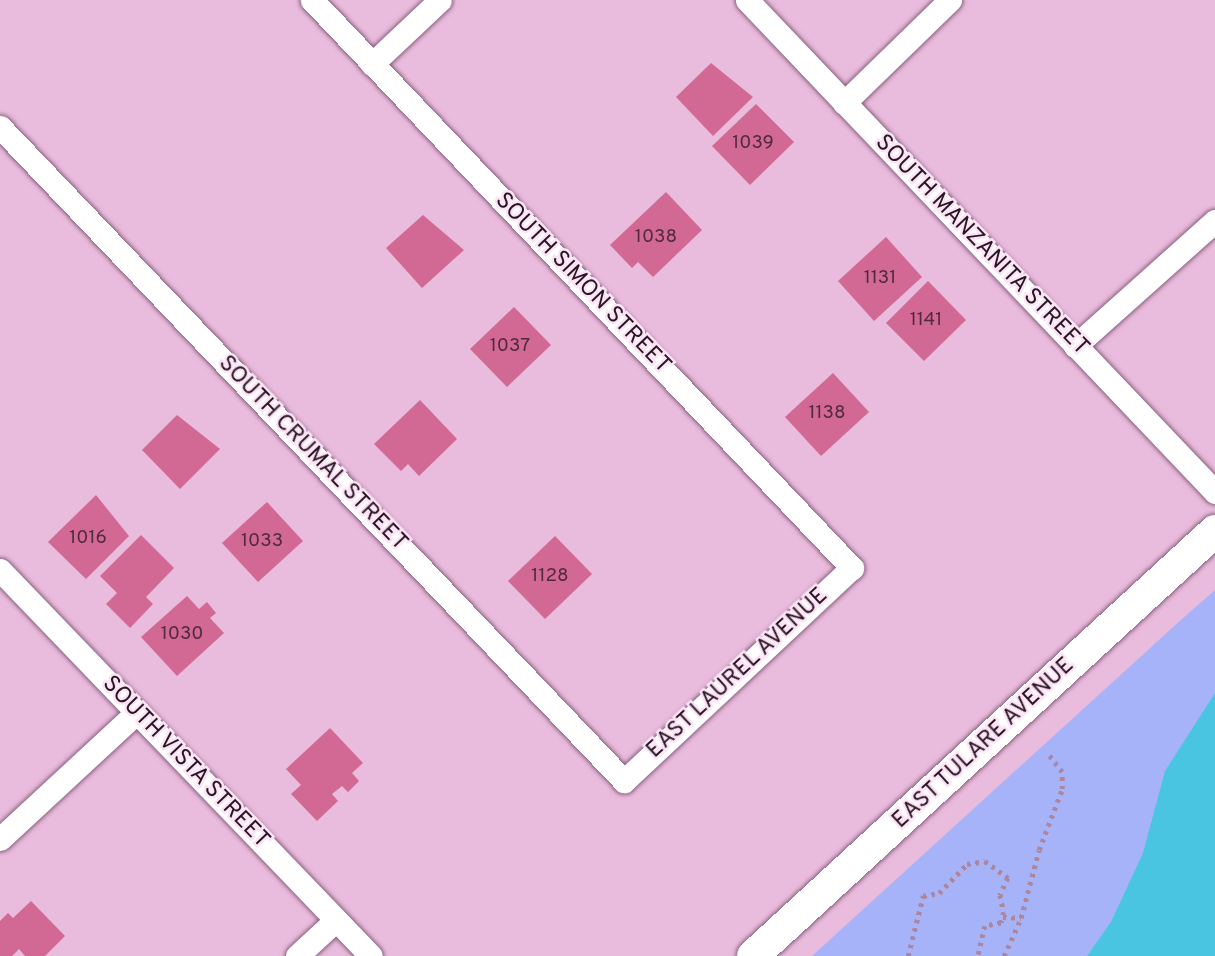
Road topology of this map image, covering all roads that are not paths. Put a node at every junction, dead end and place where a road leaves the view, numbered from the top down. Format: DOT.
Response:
graph roads {
  1 [pos="312,0"];
  2 [pos="440,0"];
  3 [pos="747,0"];
  4 [pos="950,0"];
  5 [pos="372,64"];
  6 [pos="844,103"];
  7 [pos="0,127"];
  8 [pos="1215,221"];
  9 [pos="1076,346"];
  10 [pos="1215,492"];
  11 [pos="1215,531"];
  12 [pos="852,568"];
  13 [pos="0,570"];
  14 [pos="136,713"];
  15 [pos="624,780"];
  16 [pos="0,839"];
  17 [pos="336,920"];
  18 [pos="298,956"];
  19 [pos="371,956"];
  20 [pos="753,956"];
  1 -- 5 [label="street, SOUTH SIMON STREET"];
  2 -- 5 [label="street"];
  3 -- 6 [label="street, SOUTH MANZANITA STREET"];
  4 -- 6 [label="street"];
  5 -- 12 [label="street, SOUTH SIMON STREET"];
  6 -- 9 [label="street, SOUTH MANZANITA STREET"];
  7 -- 15 [label="street, SOUTH CRUMAL STREET"];
  8 -- 9 [label="street"];
  9 -- 10 [label="street, SOUTH MANZANITA STREET"];
  11 -- 20 [label="street, EAST TULARE AVENUE"];
  12 -- 15 [label="street, EAST LAUREL AVENUE"];
  13 -- 14 [label="street, SOUTH VISTA STREET"];
  14 -- 16 [label="street"];
  14 -- 17 [label="street, SOUTH VISTA STREET"];
  17 -- 18 [label="street"];
  17 -- 19 [label="street, SOUTH VISTA STREET"];
}
